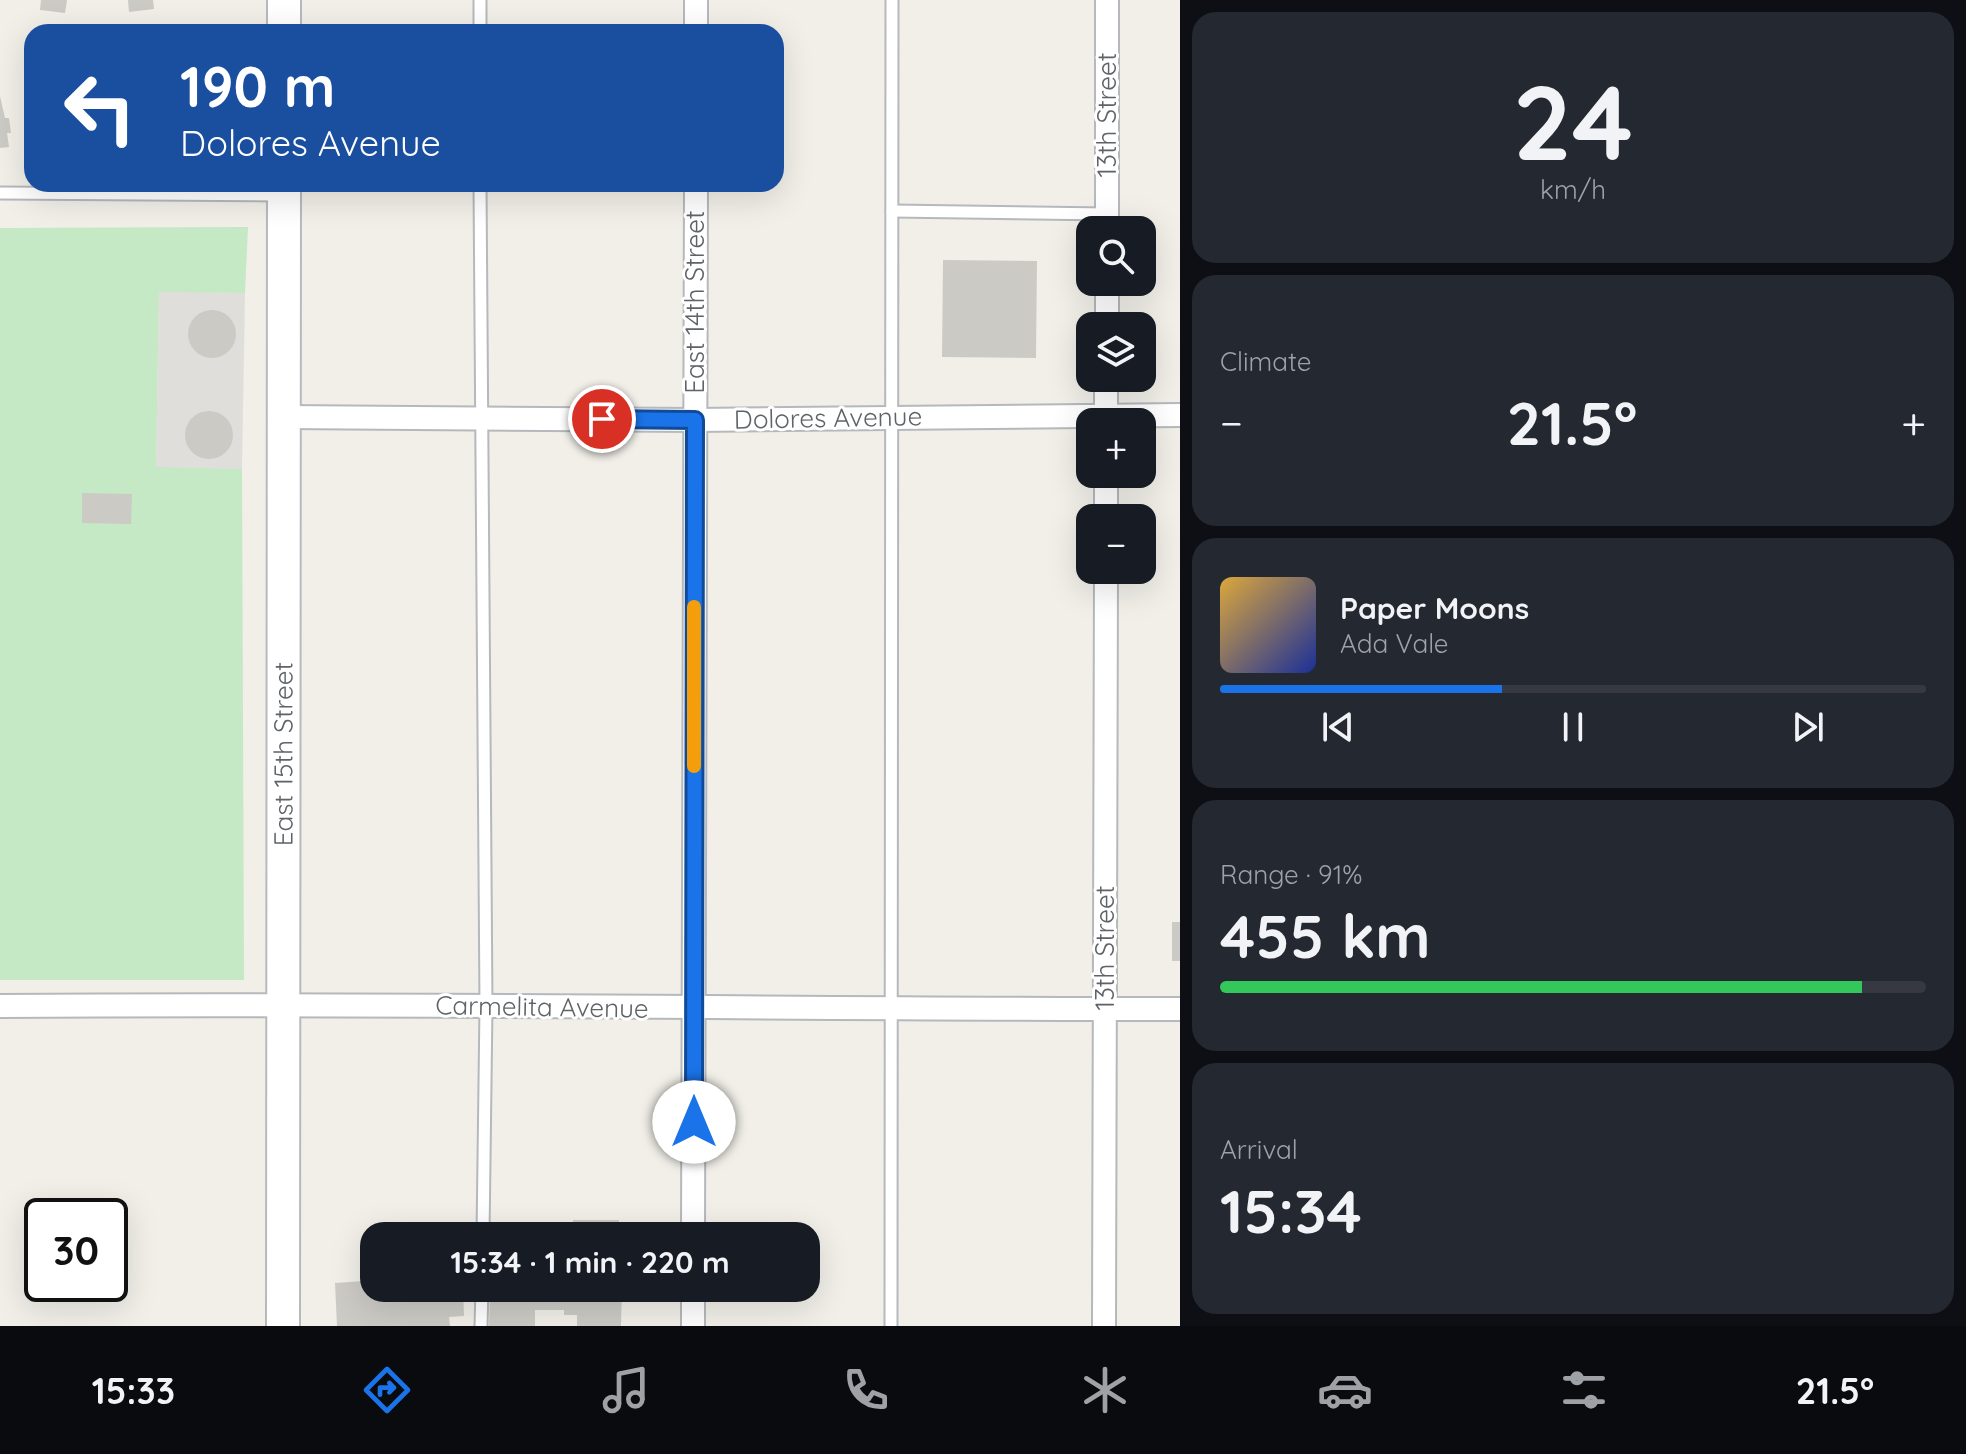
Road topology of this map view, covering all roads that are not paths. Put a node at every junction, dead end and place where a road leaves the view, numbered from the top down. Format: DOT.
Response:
graph roads {
  1 [pos="284,0"];
  2 [pos="480,0"];
  3 [pos="696,0"];
  4 [pos="892,0"];
  5 [pos="1107,0"];
  6 [pos="284,24"];
  7 [pos="480,24"];
  8 [pos="696,24"];
  9 [pos="71,192"];
  10 [pos="284,192"];
  11 [pos="480,192"];
  12 [pos="696,192"];
  13 [pos="0,193"];
  14 [pos="892,211"];
  15 [pos="1107,216"];
  16 [pos="1076,220"];
  17 [pos="1180,415"];
  18 [pos="1156,416"];
  19 [pos="284,417"];
  20 [pos="892,417"];
  21 [pos="1076,418"];
  22 [pos="480,419"];
  23 [pos="695,420"];
  24 [pos="1106,584"];
  25 [pos="283,1004"];
  26 [pos="0,1006"];
  27 [pos="486,1006"];
  28 [pos="694,1009"];
  29 [pos="892,1009"];
  30 [pos="1105,1009"];
  31 [pos="1180,1009"];
  32 [pos="483,1222"];
  33 [pos="693,1222"];
  34 [pos="482,1302"];
  35 [pos="693,1302"];
  36 [pos="283,1326"];
  37 [pos="481,1326"];
  38 [pos="693,1326"];
  39 [pos="891,1326"];
  40 [pos="1104,1326"];
  1 -- 6 [label="street"];
  2 -- 7 [label="lane"];
  3 -- 8 [label="street"];
  4 -- 14 [label="lane"];
  5 -- 15 [label="street, 13th Street"];
  9 -- 13 [label="lane"];
  10 -- 19 [label="street, East 15th Street"];
  11 -- 22 [label="lane"];
  12 -- 23 [label="street, East 14th Street"];
  14 -- 16 [label="lane"];
  14 -- 20 [label="lane"];
  17 -- 18 [label="street, Dolores Avenue"];
  19 -- 22 [label="street, Dolores Avenue"];
  19 -- 25 [label="street, East 15th Street"];
  20 -- 21 [label="street, Dolores Avenue"];
  20 -- 23 [label="street, Dolores Avenue"];
  20 -- 29 [label="lane"];
  22 -- 23 [label="street, Dolores Avenue"];
  22 -- 27 [label="lane"];
  23 -- 28 [label="street, East 14th Street"];
  24 -- 30 [label="street, 13th Street"];
  25 -- 26 [label="street, Carmelita Avenue"];
  25 -- 27 [label="street, Carmelita Avenue"];
  25 -- 36 [label="street, East 15th Street"];
  27 -- 28 [label="street, Carmelita Avenue"];
  27 -- 32 [label="lane"];
  28 -- 29 [label="street, Carmelita Avenue"];
  28 -- 33 [label="street, East 14th Street"];
  29 -- 30 [label="street, Carmelita Avenue"];
  29 -- 39 [label="lane"];
  30 -- 31 [label="street, Carmelita Avenue"];
  30 -- 40 [label="street, 13th Street"];
  34 -- 37 [label="lane"];
  35 -- 38 [label="street"];
}
